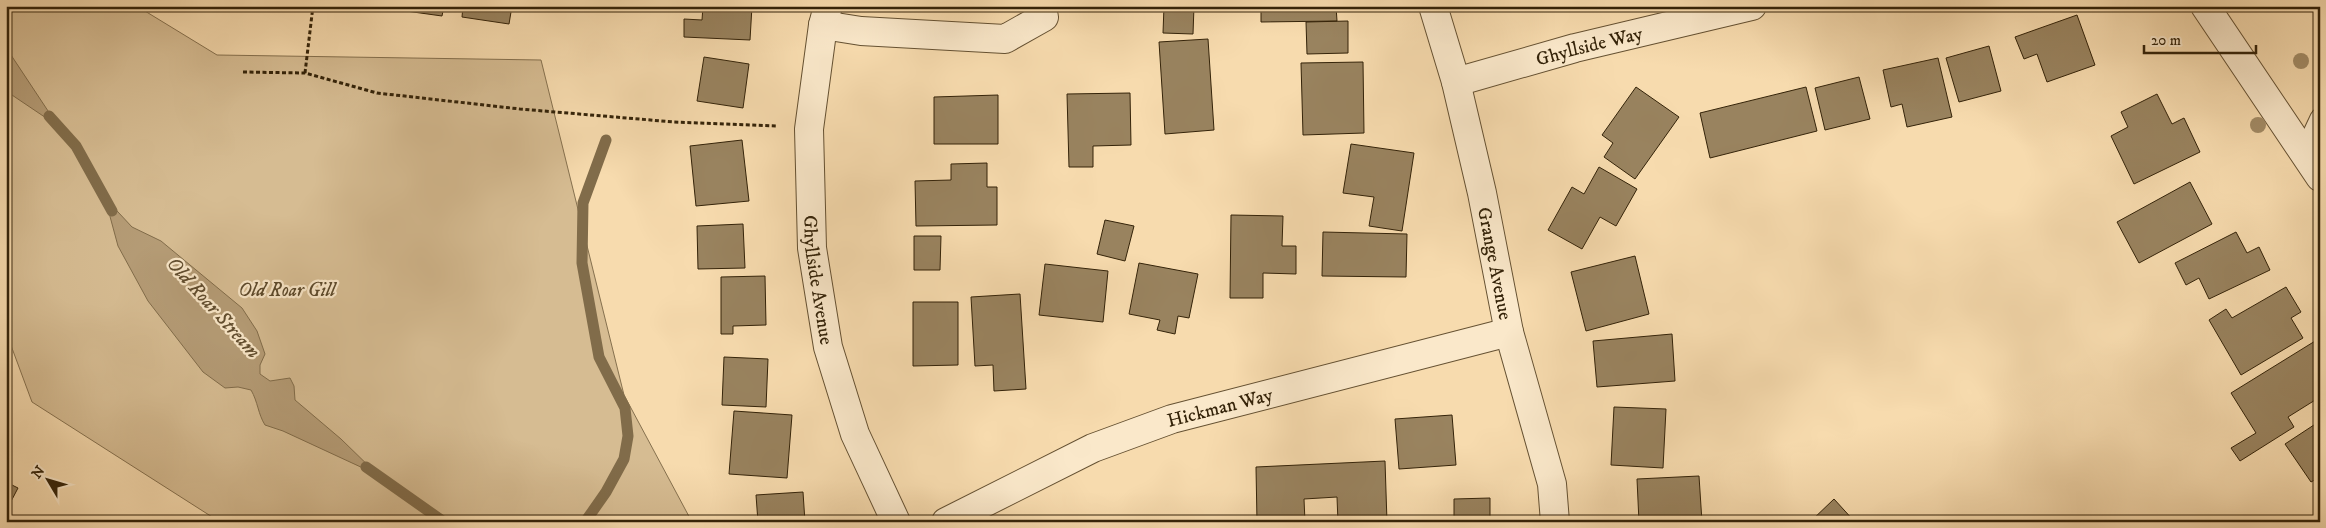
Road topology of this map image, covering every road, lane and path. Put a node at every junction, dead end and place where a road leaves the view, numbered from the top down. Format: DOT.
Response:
graph roads {
  1 [pos="313,6"];
  2 [pos="1433,6"];
  3 [pos="1752,6"];
  4 [pos="2205,6"];
  5 [pos="825,16"];
  6 [pos="1044,17"];
  7 [pos="243,72"];
  8 [pos="305,73"];
  9 [pos="1456,82"];
  10 [pos="2320,118"];
  11 [pos="810,129"];
  12 [pos="2304,152"];
  13 [pos="2320,177"];
  14 [pos="1509,332"];
  15 [pos="896,522"];
  16 [pos="946,522"];
  17 [pos="1555,522"];
  1 -- 8 [label="path"];
  2 -- 9 [label="street, Grange Avenue"];
  3 -- 9 [label="street, Ghyllside Way"];
  4 -- 12 [label="street"];
  5 -- 6 [label="street, Ghyllside Avenue"];
  5 -- 11 [label="street, Ghyllside Avenue"];
  7 -- 8 [label="path"];
  8 -- 11 [label="path"];
  9 -- 14 [label="street, Grange Avenue"];
  10 -- 12 [label="lane"];
  11 -- 15 [label="street, Ghyllside Avenue"];
  12 -- 13 [label="street"];
  14 -- 16 [label="street, Hickman Way"];
  14 -- 17 [label="street, Grange Avenue"];
}
